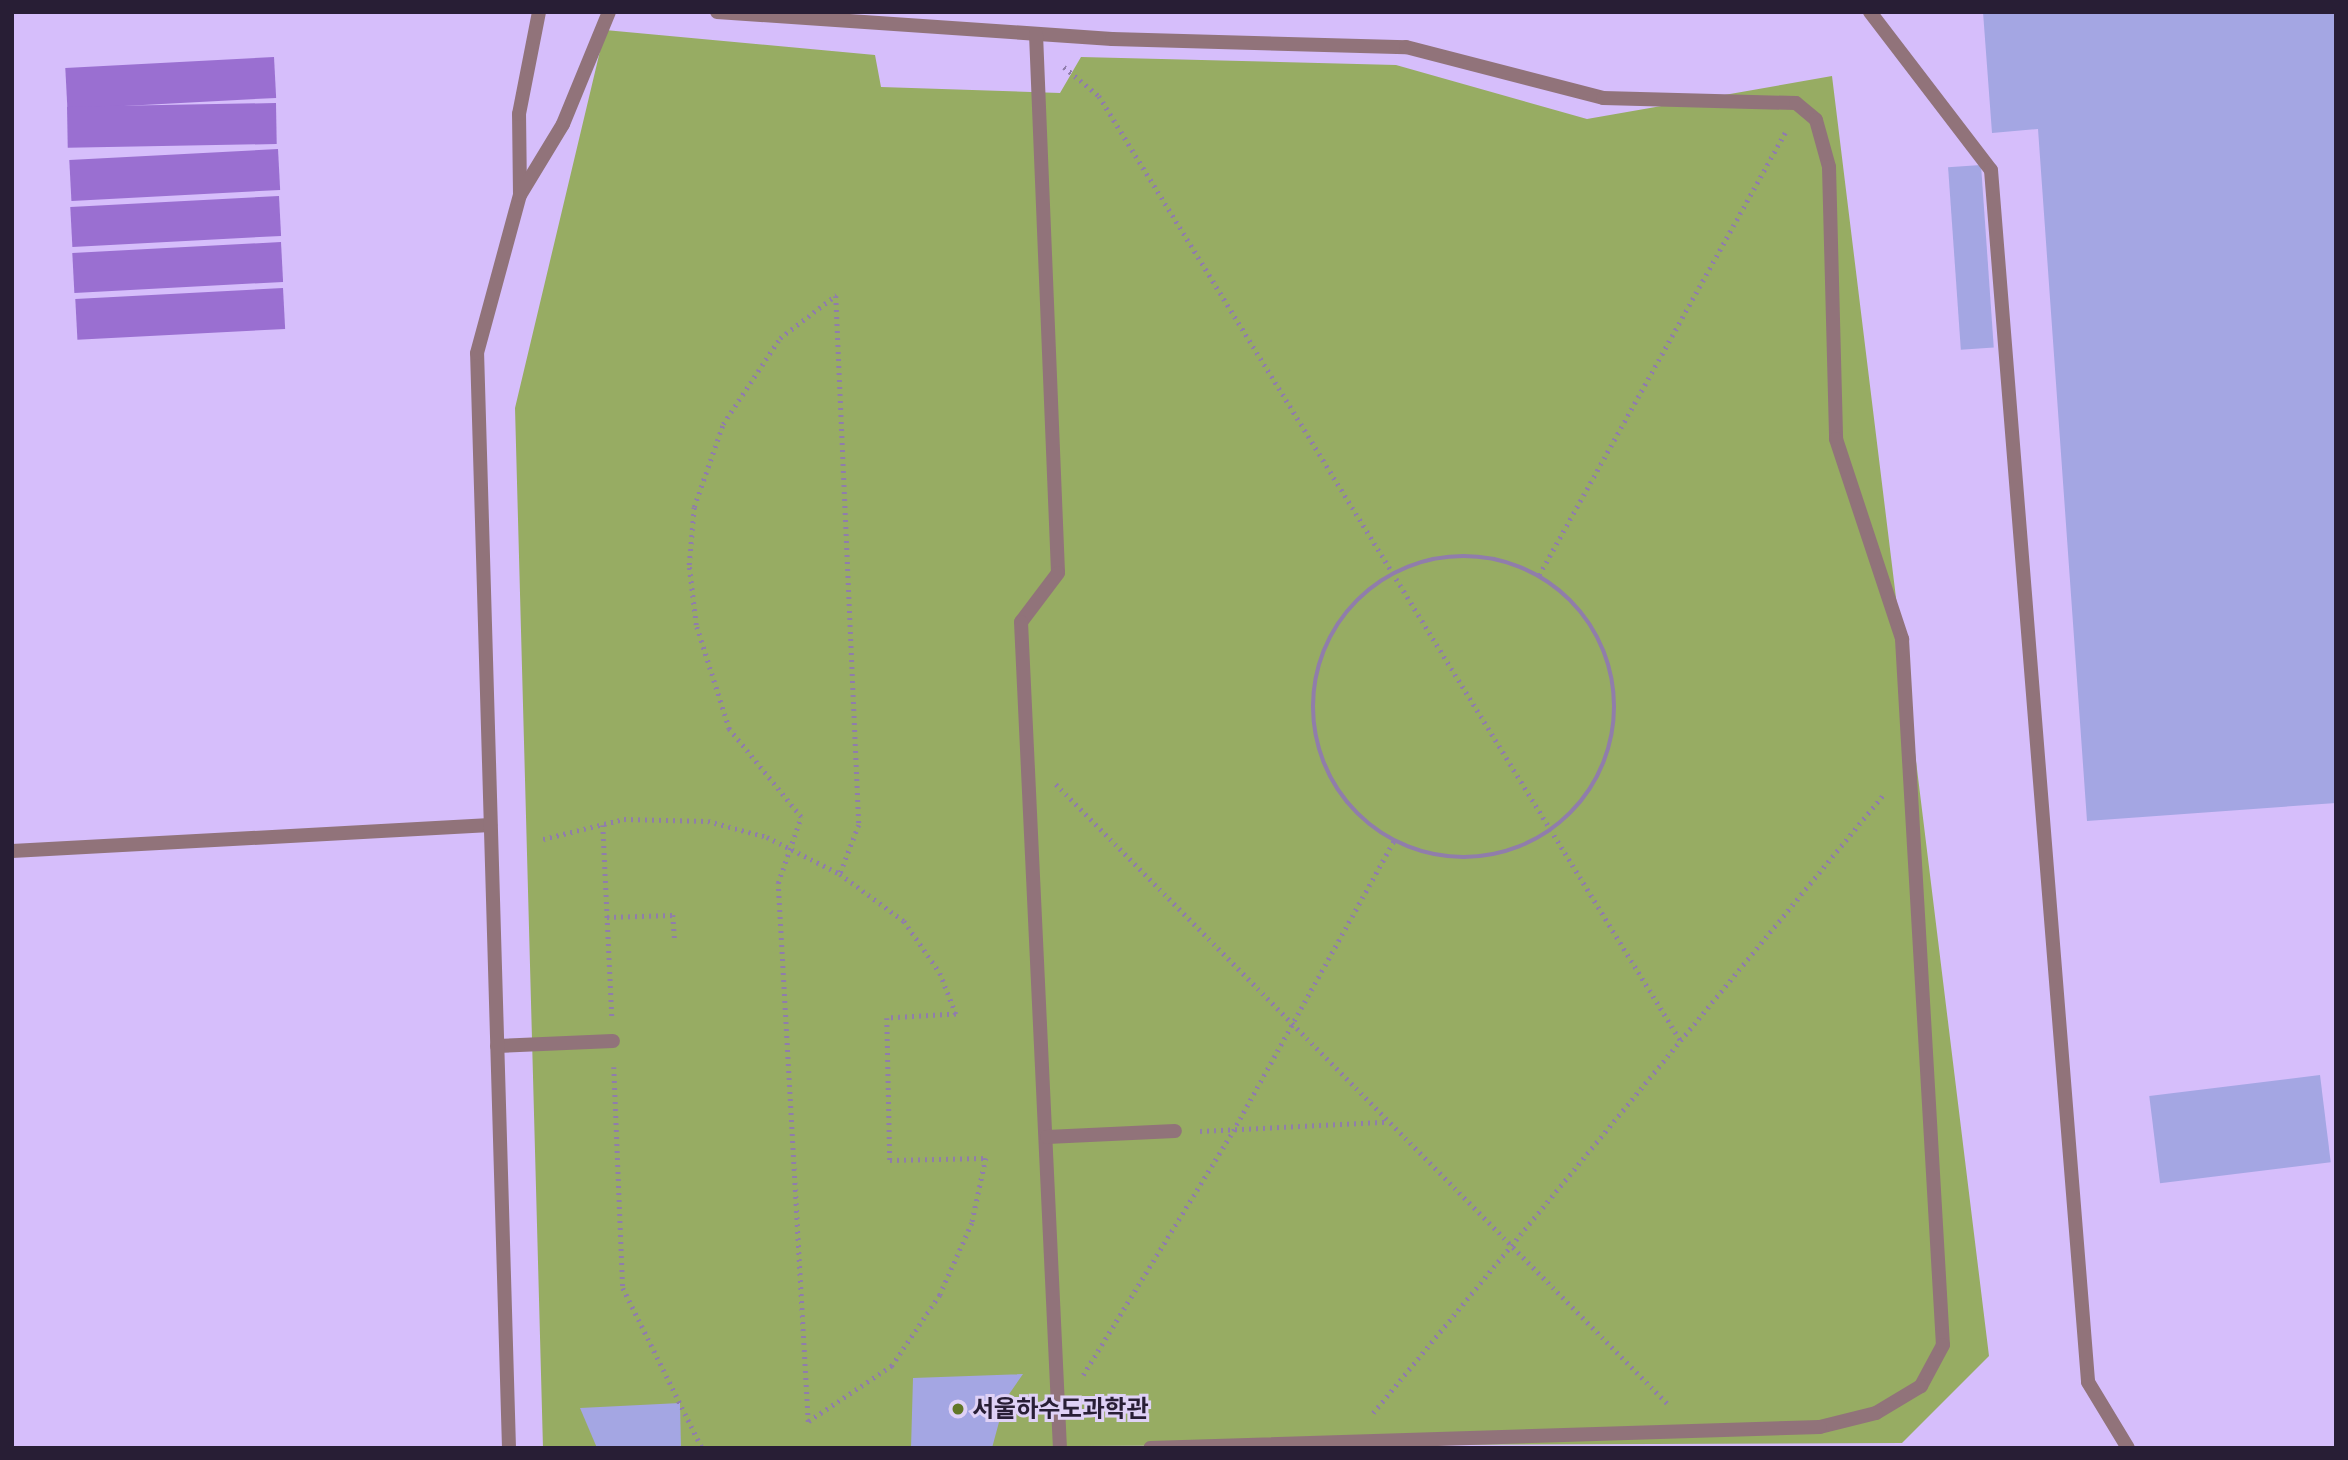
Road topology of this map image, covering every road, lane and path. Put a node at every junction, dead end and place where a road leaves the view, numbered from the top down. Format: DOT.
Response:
graph roads {
  1 [pos="539,12"];
  2 [pos="608,12"];
  3 [pos="717,12"];
  4 [pos="1870,12"];
  5 [pos="1036,34"];
  6 [pos="1802,108"];
  7 [pos="520,195"];
  8 [pos="1391,574"];
  9 [pos="1539,575"];
  10 [pos="1027,755"];
  11 [pos="1909,764"];
  12 [pos="490,825"];
  13 [pos="603,825"];
  14 [pos="1549,834"];
  15 [pos="543,839"];
  16 [pos="1394,841"];
  17 [pos="788,847"];
  18 [pos="12,851"];
  19 [pos="840,874"];
  20 [pos="607,917"];
  21 [pos="675,941"];
  22 [pos="1290,1022"];
  23 [pos="613,1041"];
  24 [pos="1682,1043"];
  25 [pos="497,1046"];
  26 [pos="1389,1122"];
  27 [pos="1175,1131"];
  28 [pos="1233,1131"];
  29 [pos="1047,1137"];
  30 [pos="1514,1250"];
  31 [pos="1059,1415"];
  32 [pos="1692,1428"];
  33 [pos="1351,1438"];
  34 [pos="509,1448"];
  35 [pos="702,1448"];
  36 [pos="1060,1448"];
  37 [pos="1150,1448"];
  38 [pos="2128,1448"];
  1 -- 7 [label="lane"];
  2 -- 7 [label="lane"];
  3 -- 5 [label="lane"];
  4 -- 38 [label="lane"];
  5 -- 6 [label="lane"];
  5 -- 8 [label="path"];
  5 -- 10 [label="lane"];
  6 -- 9 [label="path"];
  6 -- 11 [label="lane"];
  7 -- 12 [label="lane"];
  8 -- 9 [label="path"];
  8 -- 14 [label="path"];
  8 -- 16 [label="path"];
  9 -- 14 [label="path"];
  10 -- 22 [label="path"];
  10 -- 29 [label="lane"];
  11 -- 24 [label="path"];
  11 -- 32 [label="lane"];
  12 -- 18 [label="lane"];
  12 -- 25 [label="lane"];
  13 -- 15 [label="path"];
  13 -- 17 [label="path"];
  13 -- 20 [label="path"];
  14 -- 16 [label="path"];
  14 -- 24 [label="path"];
  16 -- 22 [label="path"];
  17 -- 19 [label="path"];
  17 -- 19 [label="path"];
  17 -- 19 [label="path"];
  20 -- 21 [label="path"];
  20 -- 23 [label="path"];
  22 -- 26 [label="path"];
  22 -- 28 [label="path"];
  23 -- 25 [label="lane"];
  23 -- 35 [label="path"];
  24 -- 30 [label="path"];
  25 -- 34 [label="lane"];
  26 -- 28 [label="path"];
  26 -- 30 [label="path"];
  27 -- 28 [label="path"];
  27 -- 29 [label="lane"];
  28 -- 31 [label="path"];
  29 -- 31 [label="lane"];
  30 -- 32 [label="path"];
  30 -- 33 [label="path"];
  31 -- 36 [label="lane"];
  32 -- 33 [label="lane"];
  33 -- 37 [label="lane"];
}
